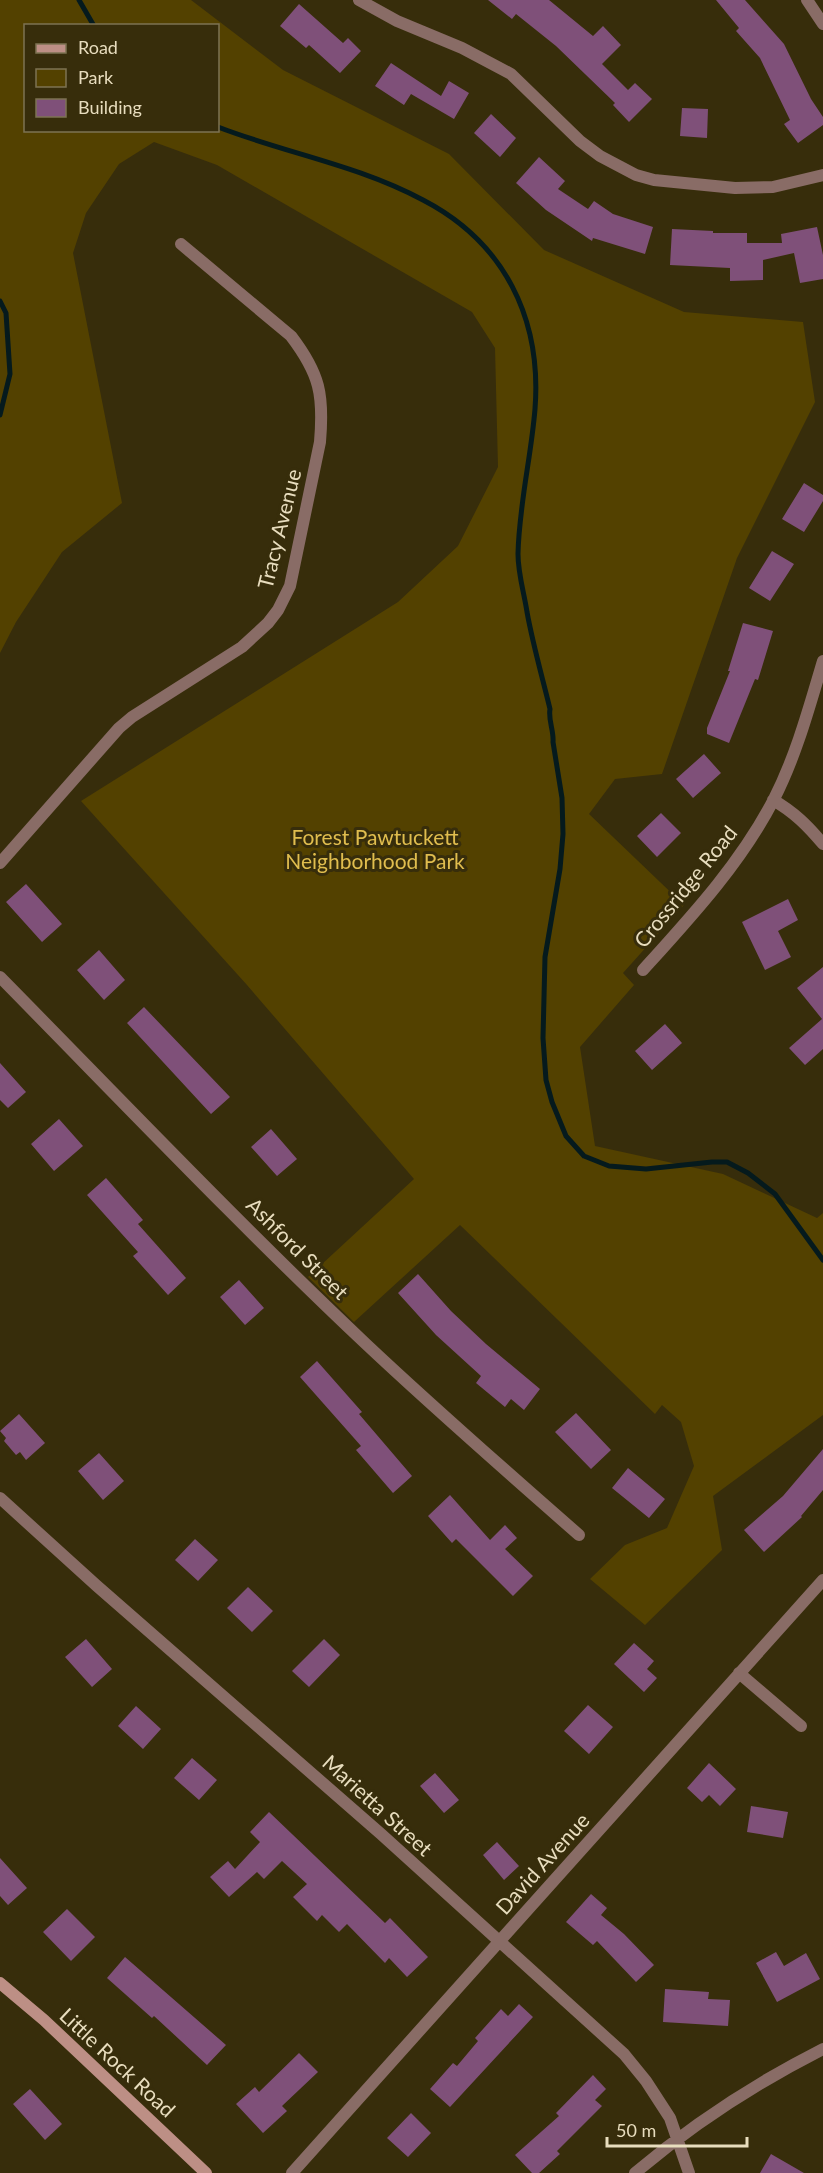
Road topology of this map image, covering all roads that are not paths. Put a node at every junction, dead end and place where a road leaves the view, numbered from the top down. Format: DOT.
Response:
graph roads {
  1 [pos="359,0"];
  2 [pos="807,0"];
  3 [pos="823,24"];
  4 [pos="823,175"];
  5 [pos="181,244"];
  6 [pos="823,661"];
  7 [pos="773,800"];
  8 [pos="823,844"];
  9 [pos="0,863"];
  10 [pos="643,970"];
  11 [pos="0,977"];
  12 [pos="0,1498"];
  13 [pos="579,1535"];
  14 [pos="823,1580"];
  15 [pos="739,1673"];
  16 [pos="801,1726"];
  17 [pos="499,1942"];
  18 [pos="0,1983"];
  19 [pos="823,2049"];
  20 [pos="678,2138"];
  21 [pos="206,2173"];
  22 [pos="292,2173"];
  23 [pos="635,2173"];
  24 [pos="689,2173"];
  1 -- 4 [label="street"];
  2 -- 3 [label="street"];
  5 -- 9 [label="street, Tracy Avenue"];
  6 -- 7 [label="street, Crossridge Road"];
  7 -- 8 [label="street"];
  7 -- 10 [label="street, Crossridge Road"];
  11 -- 13 [label="street, Ashford Street"];
  12 -- 17 [label="street, Marietta Street"];
  14 -- 15 [label="street, David Avenue"];
  15 -- 16 [label="street"];
  15 -- 17 [label="street, David Avenue"];
  17 -- 20 [label="street, Marietta Street"];
  17 -- 22 [label="street, David Avenue"];
  18 -- 21 [label="main road, Little Rock Road"];
  19 -- 20 [label="street"];
  20 -- 23 [label="street"];
  20 -- 24 [label="street, Marietta Street"];
}
